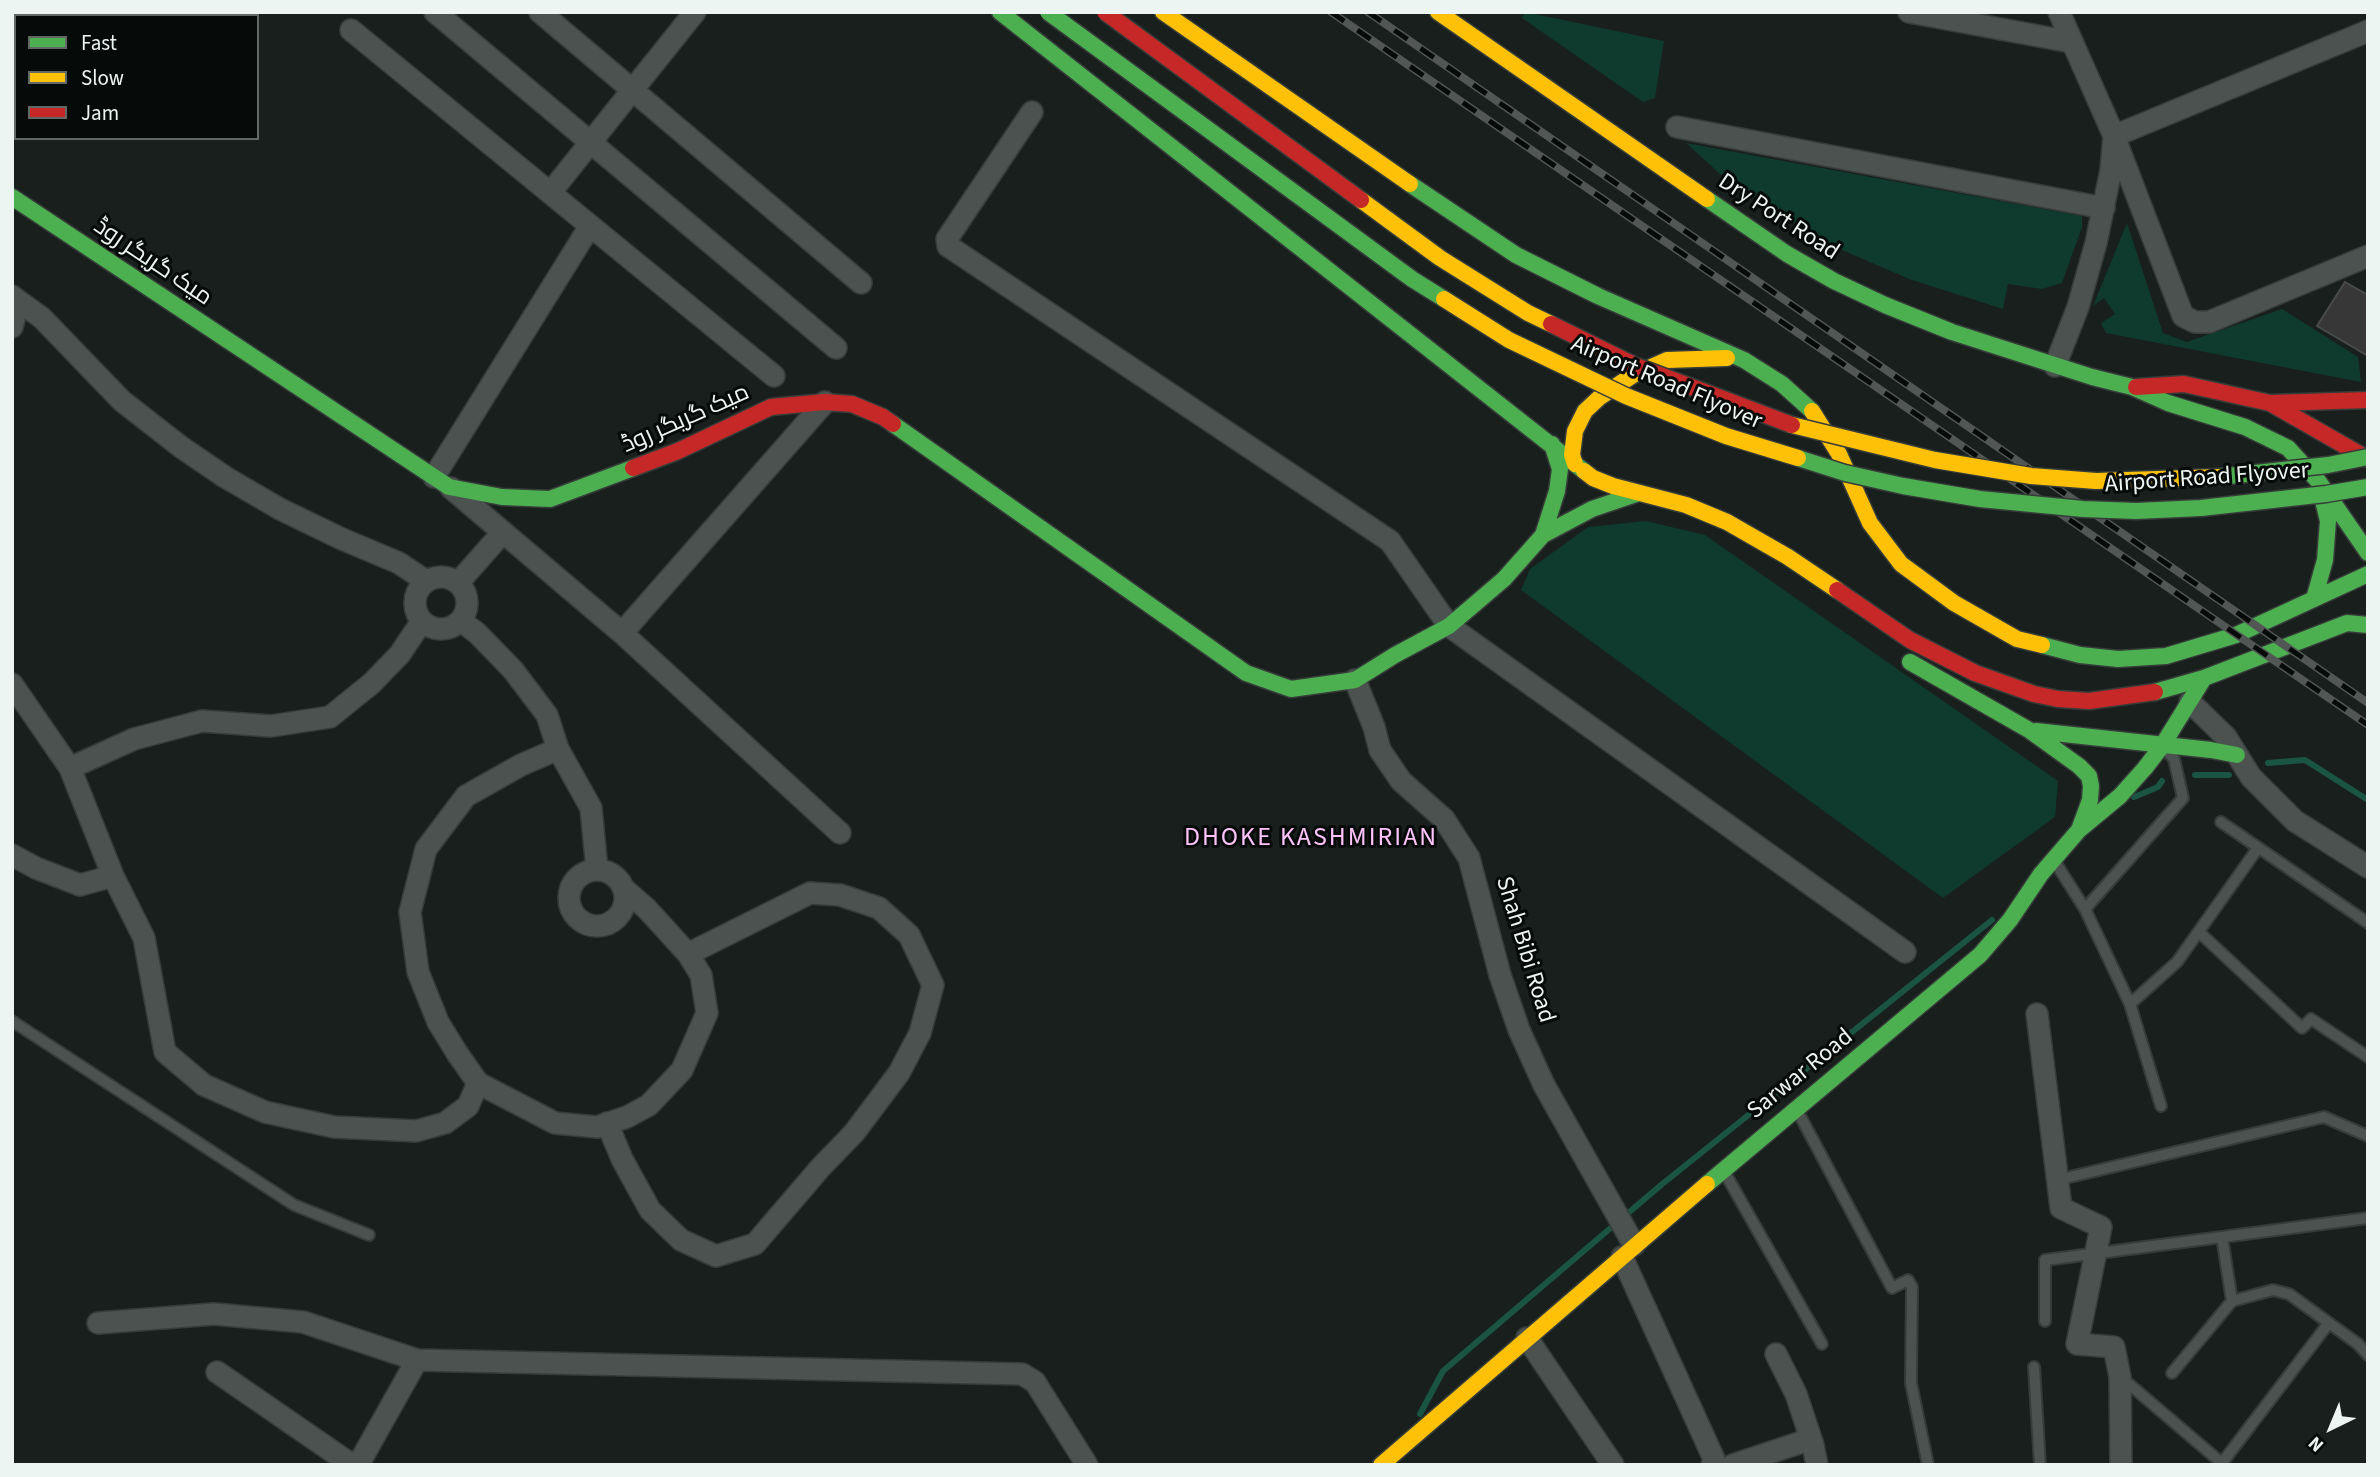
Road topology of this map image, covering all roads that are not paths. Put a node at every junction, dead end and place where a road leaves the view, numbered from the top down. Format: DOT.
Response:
graph roads {
  1 [pos="435,12"];
  2 [pos="540,12"];
  3 [pos="695,12"];
  4 [pos="1000,12"];
  5 [pos="1048,12"];
  6 [pos="1105,12"];
  7 [pos="1163,12"];
  8 [pos="1438,12"];
  9 [pos="1909,12"];
  10 [pos="2059,12"];
  11 [pos="351,30"];
  12 [pos="2368,31"];
  13 [pos="2071,42"];
  14 [pos="632,91"];
  15 [pos="1032,112"];
  16 [pos="1677,127"];
  17 [pos="2114,136"];
  18 [pos="591,143"];
  19 [pos="550,194"];
  20 [pos="12,197"];
  21 [pos="2104,208"];
  22 [pos="590,226"];
  23 [pos="2368,256"];
  24 [pos="861,283"];
  25 [pos="13,296"];
  26 [pos="12,327"];
  27 [pos="836,348"];
  28 [pos="1744,360"];
  29 [pos="2055,366"];
  30 [pos="775,376"];
  31 [pos="2132,387"];
  32 [pos="2368,400"];
  33 [pos="825,402"];
  34 [pos="2270,403"];
  35 [pos="1552,444"];
  36 [pos="2368,458"];
  37 [pos="1575,464"];
  38 [pos="442,482"];
  39 [pos="2319,482"];
  40 [pos="2368,487"];
  41 [pos="1639,493"];
  42 [pos="503,532"];
  43 [pos="1542,535"];
  44 [pos="1755,538"];
  45 [pos="2368,553"];
  46 [pos="2368,574"];
  47 [pos="426,581"];
  48 [pos="458,583"];
  49 [pos="1809,590"];
  50 [pos="2314,599"];
  51 [pos="422,621"];
  52 [pos="461,621"];
  53 [pos="1449,625"];
  54 [pos="2368,625"];
  55 [pos="622,633"];
  56 [pos="1897,653"];
  57 [pos="2204,678"];
  58 [pos="1355,680"];
  59 [pos="12,684"];
  60 [pos="2190,702"];
  61 [pos="2029,730"];
  62 [pos="2162,746"];
  63 [pos="558,749"];
  64 [pos="2237,755"];
  65 [pos="70,768"];
  66 [pos="2221,822"];
  67 [pos="2078,830"];
  68 [pos="840,833"];
  69 [pos="2258,848"];
  70 [pos="12,855"];
  71 [pos="2053,860"];
  72 [pos="2368,867"];
  73 [pos="597,870"];
  74 [pos="113,876"];
  75 [pos="623,888"];
  76 [pos="2085,909"];
  77 [pos="2368,923"];
  78 [pos="2199,932"];
  79 [pos="1905,952"];
  80 [pos="688,954"];
  81 [pos="2130,1004"];
  82 [pos="2036,1014"];
  83 [pos="12,1021"];
  84 [pos="2368,1056"];
  85 [pos="478,1083"];
  86 [pos="2161,1105"];
  87 [pos="1796,1107"];
  88 [pos="607,1123"];
  89 [pos="2368,1136"];
  90 [pos="1723,1170"];
  91 [pos="2057,1180"];
  92 [pos="2368,1218"];
  93 [pos="369,1235"];
  94 [pos="2222,1237"];
  95 [pos="1628,1251"];
  96 [pos="2096,1253"];
  97 [pos="2232,1301"];
  98 [pos="2045,1321"];
  99 [pos="98,1323"];
  100 [pos="2328,1324"];
  101 [pos="1527,1338"];
  102 [pos="1822,1344"];
  103 [pos="1776,1354"];
  104 [pos="2368,1355"];
  105 [pos="417,1360"];
  106 [pos="2034,1367"];
  107 [pos="217,1372"];
  108 [pos="2172,1373"];
  109 [pos="2120,1377"];
  110 [pos="1811,1439"];
  111 [pos="2223,1464"];
  112 [pos="352,1465"];
  113 [pos="358,1465"];
  114 [pos="1087,1465"];
  115 [pos="1381,1465"];
  116 [pos="1613,1465"];
  117 [pos="1712,1465"];
  118 [pos="1733,1465"];
  119 [pos="1816,1465"];
  120 [pos="1928,1465"];
  121 [pos="2040,1465"];
  122 [pos="2122,1465"];
  1 -- 18 [label="street"];
  2 -- 14 [label="street"];
  3 -- 14 [label="street"];
  4 -- 35 [label="main road"];
  5 -- 40 [label="main road, Airport Road Flyover, bridge"];
  6 -- 36 [label="main road, Airport Road Flyover, bridge"];
  7 -- 28 [label="main road"];
  8 -- 29 [label="main road, Dry Port Road"];
  9 -- 13 [label="street"];
  10 -- 13 [label="street"];
  11 -- 19 [label="street"];
  12 -- 17 [label="street"];
  13 -- 17 [label="street"];
  14 -- 18 [label="street"];
  14 -- 24 [label="street"];
  15 -- 53 [label="street"];
  16 -- 21 [label="street"];
  17 -- 21 [label="street"];
  17 -- 23 [label="street"];
  18 -- 19 [label="street"];
  18 -- 27 [label="street"];
  19 -- 22 [label="street"];
  20 -- 38 [label="main road, میک گریگر روڈ"];
  21 -- 29 [label="street"];
  22 -- 30 [label="street"];
  22 -- 38 [label="street"];
  25 -- 26 [label="street"];
  25 -- 47 [label="street"];
  28 -- 37 [label="main road"];
  28 -- 50 [label="main road"];
  29 -- 31 [label="main road, Dry Port Road"];
  31 -- 34 [label="main road"];
  31 -- 39 [label="main road"];
  32 -- 34 [label="main road"];
  33 -- 38 [label="main road, میک گریگر روڈ"];
  33 -- 55 [label="street"];
  33 -- 58 [label="main road, میک گریگر روڈ"];
  34 -- 36 [label="main road"];
  35 -- 37 [label="main road"];
  35 -- 43 [label="main road, میک گریگر روڈ"];
  37 -- 41 [label="main road"];
  38 -- 42 [label="street"];
  39 -- 45 [label="main road"];
  39 -- 50 [label="main road"];
  41 -- 43 [label="main road, میک گریگر روڈ"];
  41 -- 44 [label="main road"];
  42 -- 48 [label="street"];
  42 -- 55 [label="street"];
  43 -- 53 [label="main road, میک گریگر روڈ"];
  44 -- 49 [label="main road"];
  44 -- 57 [label="main road"];
  46 -- 50 [label="main road"];
  47 -- 48 [label="street"];
  47 -- 51 [label="street"];
  48 -- 52 [label="street"];
  51 -- 52 [label="street"];
  51 -- 65 [label="street"];
  52 -- 63 [label="street"];
  53 -- 58 [label="main road, میک گریگر روڈ"];
  53 -- 79 [label="street"];
  54 -- 57 [label="main road"];
  55 -- 68 [label="street"];
  56 -- 61 [label="main road"];
  57 -- 60 [label="main road, Sarwar Road"];
  58 -- 95 [label="street, Shah Bibi Road"];
  59 -- 65 [label="street"];
  60 -- 62 [label="main road, Sarwar Road"];
  60 -- 64 [label="street"];
  61 -- 62 [label="main road"];
  61 -- 67 [label="main road"];
  62 -- 64 [label="main road"];
  62 -- 67 [label="main road, Sarwar Road"];
  62 -- 76 [label="lane"];
  63 -- 73 [label="street"];
  63 -- 85 [label="street"];
  64 -- 72 [label="street"];
  65 -- 74 [label="street"];
  66 -- 69 [label="lane"];
  67 -- 71 [label="main road, Sarwar Road"];
  69 -- 77 [label="lane"];
  69 -- 78 [label="lane"];
  70 -- 74 [label="street"];
  71 -- 76 [label="lane"];
  71 -- 87 [label="main road, Sarwar Road"];
  73 -- 75 [label="street"];
  73 -- 75 [label="street"];
  74 -- 85 [label="street"];
  75 -- 80 [label="street"];
  76 -- 81 [label="lane"];
  78 -- 81 [label="lane"];
  78 -- 84 [label="lane"];
  80 -- 88 [label="street"];
  80 -- 88 [label="street"];
  81 -- 86 [label="lane"];
  82 -- 91 [label="street"];
  83 -- 93 [label="lane"];
  85 -- 88 [label="street"];
  87 -- 90 [label="main road, Sarwar Road"];
  87 -- 120 [label="lane"];
  89 -- 91 [label="lane"];
  90 -- 95 [label="main road, Sarwar Road"];
  90 -- 102 [label="lane"];
  91 -- 96 [label="street"];
  92 -- 94 [label="lane"];
  94 -- 96 [label="lane"];
  94 -- 97 [label="lane"];
  95 -- 101 [label="main road, Sarwar Road"];
  95 -- 117 [label="street, Shah Bibi Road"];
  96 -- 98 [label="lane"];
  96 -- 109 [label="street"];
  97 -- 100 [label="lane"];
  97 -- 108 [label="lane"];
  99 -- 105 [label="street"];
  100 -- 104 [label="lane"];
  100 -- 111 [label="lane"];
  101 -- 115 [label="main road, Sarwar Road"];
  101 -- 116 [label="street"];
  103 -- 110 [label="street"];
  105 -- 113 [label="street"];
  105 -- 114 [label="street"];
  106 -- 121 [label="lane"];
  107 -- 112 [label="street"];
  109 -- 111 [label="lane"];
  109 -- 122 [label="street"];
  110 -- 118 [label="street"];
  110 -- 119 [label="street"];
}
